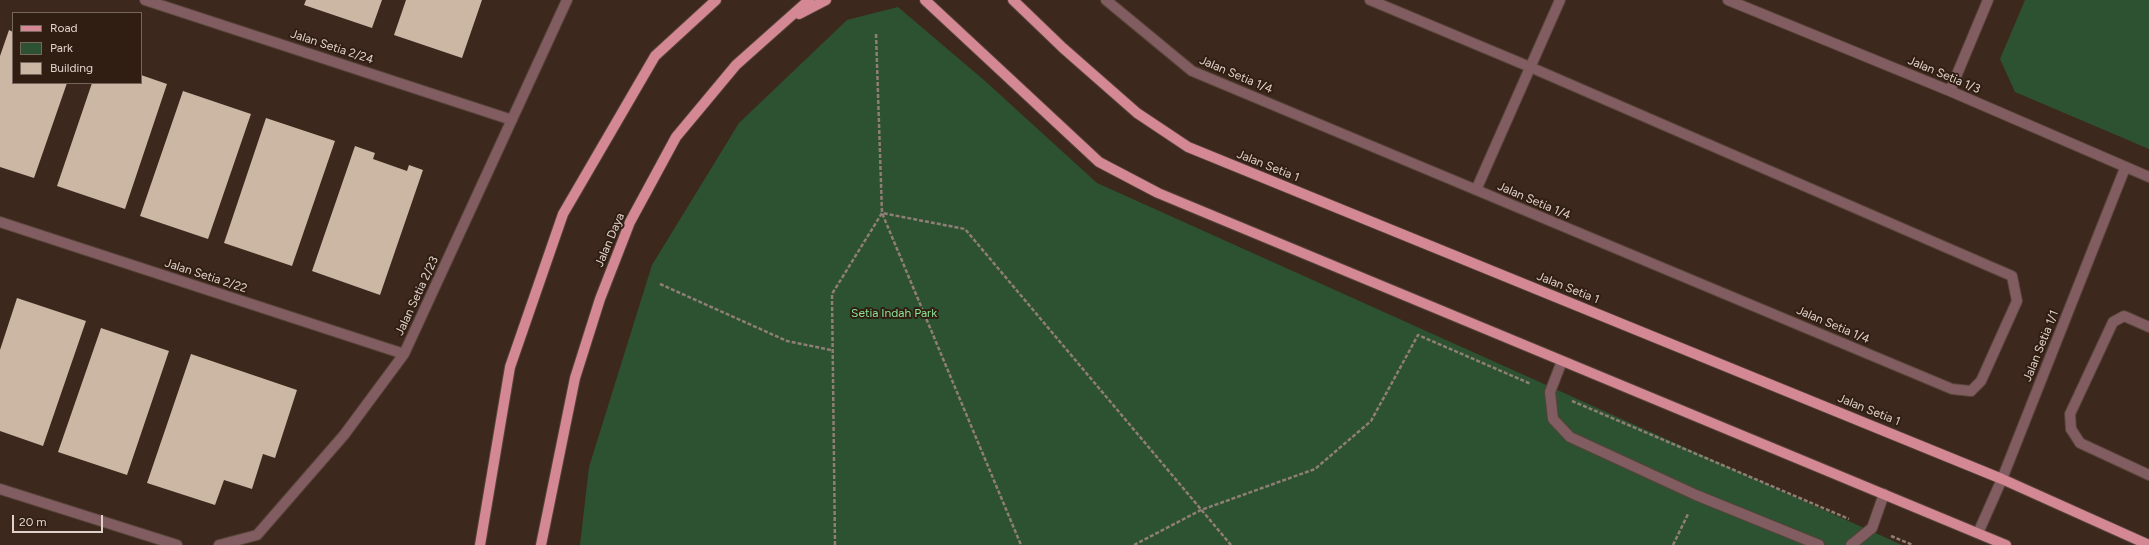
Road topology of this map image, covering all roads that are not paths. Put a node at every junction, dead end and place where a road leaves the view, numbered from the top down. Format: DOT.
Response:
graph roads {
  1 [pos="145,0"];
  2 [pos="567,0"];
  3 [pos="716,0"];
  4 [pos="809,0"];
  5 [pos="826,0"];
  6 [pos="920,0"];
  7 [pos="925,0"];
  8 [pos="1013,0"];
  9 [pos="1106,0"];
  10 [pos="1370,0"];
  11 [pos="1560,0"];
  12 [pos="1728,0"];
  13 [pos="1988,0"];
  14 [pos="946,21"];
  15 [pos="783,23"];
  16 [pos="1530,67"];
  17 [pos="1950,91"];
  18 [pos="512,120"];
  19 [pos="2126,168"];
  20 [pos="2149,178"];
  21 [pos="1476,190"];
  22 [pos="0,222"];
  23 [pos="2149,327"];
  24 [pos="404,354"];
  25 [pos="1562,361"];
  26 [pos="2149,475"];
  27 [pos="2002,478"];
  28 [pos="0,489"];
  29 [pos="1884,494"];
  30 [pos="482,528"];
  31 [pos="1978,533"];
  32 [pos="177,545"];
  33 [pos="219,545"];
  34 [pos="476,545"];
  35 [pos="480,545"];
  36 [pos="541,545"];
  37 [pos="1818,545"];
  38 [pos="1851,545"];
  39 [pos="2006,545"];
  40 [pos="2149,545"];
  1 -- 18 [label="street, Jalan Setia 2/24"];
  2 -- 18 [label="street, Jalan Setia 2/23"];
  3 -- 30 [label="main road"];
  4 -- 15 [label="main road, Jalan Daya"];
  5 -- 15 [label="main road"];
  6 -- 14 [label="main road"];
  7 -- 14 [label="main road"];
  8 -- 27 [label="main road, Jalan Setia 1"];
  9 -- 21 [label="street, Jalan Setia 1/4"];
  10 -- 16 [label="street"];
  11 -- 16 [label="street"];
  12 -- 17 [label="street, Jalan Setia 1/3"];
  13 -- 17 [label="street"];
  14 -- 25 [label="main road"];
  15 -- 36 [label="main road, Jalan Daya"];
  16 -- 21 [label="street"];
  16 -- 21 [label="street, Jalan Setia 1/4"];
  17 -- 19 [label="street, Jalan Setia 1/3"];
  18 -- 24 [label="street, Jalan Setia 2/23"];
  19 -- 20 [label="street, Jalan Setia 1/3"];
  19 -- 27 [label="street, Jalan Setia 1/1"];
  22 -- 24 [label="street, Jalan Setia 2/22"];
  23 -- 26 [label="street"];
  24 -- 33 [label="street, Jalan Setia 2/23"];
  25 -- 29 [label="main road"];
  25 -- 37 [label="street"];
  27 -- 31 [label="street, Jalan Setia 1/1"];
  27 -- 40 [label="main road, Jalan Setia 1"];
  28 -- 32 [label="street"];
  29 -- 31 [label="main road"];
  29 -- 38 [label="street"];
  30 -- 34 [label="main road"];
  30 -- 35 [label="main road"];
  31 -- 39 [label="main road"];
}
